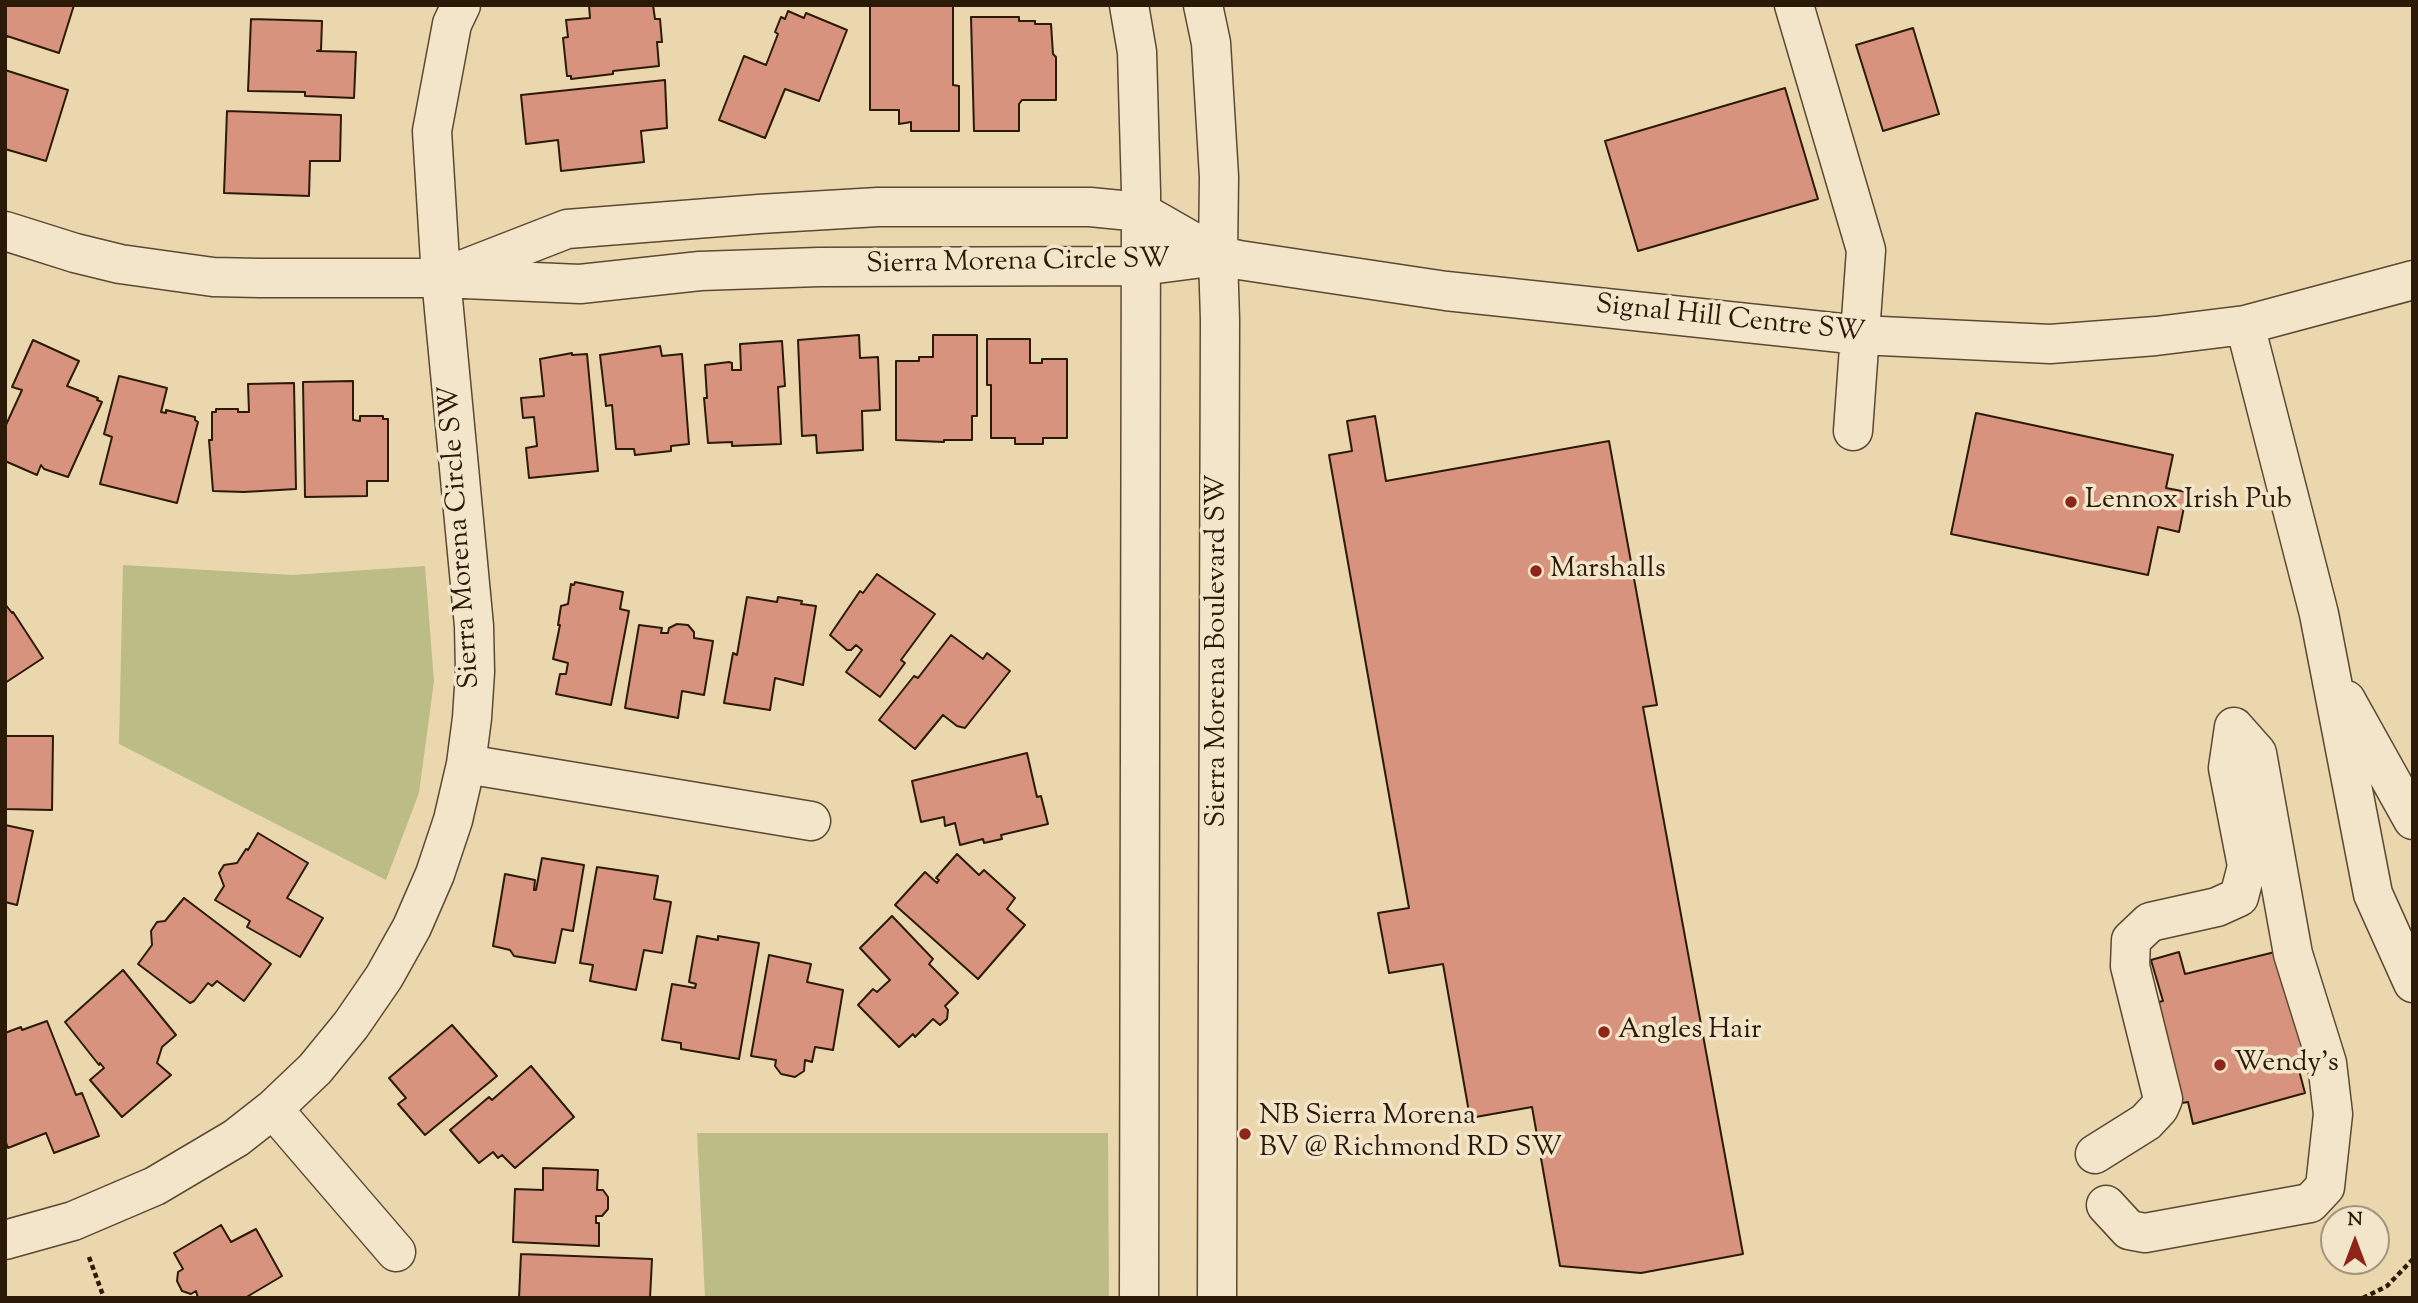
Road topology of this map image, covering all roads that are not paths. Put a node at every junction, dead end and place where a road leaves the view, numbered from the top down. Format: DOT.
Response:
graph roads {
  1 [pos="461,5"];
  2 [pos="1129,5"];
  3 [pos="1203,5"];
  4 [pos="1794,5"];
  5 [pos="1141,212"];
  6 [pos="5,231"];
  7 [pos="1218,256"];
  8 [pos="1141,266"];
  9 [pos="442,278"];
  10 [pos="2413,280"];
  11 [pos="2245,325"];
  12 [pos="1860,334"];
  13 [pos="1853,431"];
  14 [pos="2330,670"];
  15 [pos="466,764"];
  16 [pos="2413,820"];
  17 [pos="811,821"];
  18 [pos="2413,983"];
  19 [pos="273,1109"];
  20 [pos="2095,1154"];
  21 [pos="2106,1205"];
  22 [pos="5,1240"];
  23 [pos="396,1252"];
  24 [pos="1139,1298"];
  25 [pos="1217,1298"];
  1 -- 9 [label="street"];
  2 -- 5 [label="street"];
  3 -- 7 [label="street, Sierra Morena Boulevard SW"];
  4 -- 12 [label="street"];
  5 -- 7 [label="street, Sierra Morena Circle SW"];
  5 -- 8 [label="street"];
  5 -- 9 [label="street, Sierra Morena Circle SW"];
  6 -- 9 [label="street, Sierra Morena Circle SW"];
  7 -- 8 [label="street, Sierra Morena Circle SW"];
  7 -- 12 [label="street, Signal Hill Centre SW"];
  7 -- 25 [label="street, Sierra Morena Boulevard SW"];
  8 -- 9 [label="street, Sierra Morena Circle SW"];
  8 -- 24 [label="street"];
  9 -- 15 [label="street, Sierra Morena Circle SW"];
  10 -- 11 [label="street, Signal Hill Centre SW"];
  11 -- 12 [label="street, Signal Hill Centre SW"];
  11 -- 14 [label="street"];
  12 -- 13 [label="street"];
  14 -- 16 [label="street"];
  14 -- 18 [label="street"];
  15 -- 17 [label="street"];
  15 -- 19 [label="street, Sierra Morena Circle SW"];
  19 -- 22 [label="street, Sierra Morena Circle SW"];
  19 -- 23 [label="street"];
  20 -- 21 [label="street"];
}
